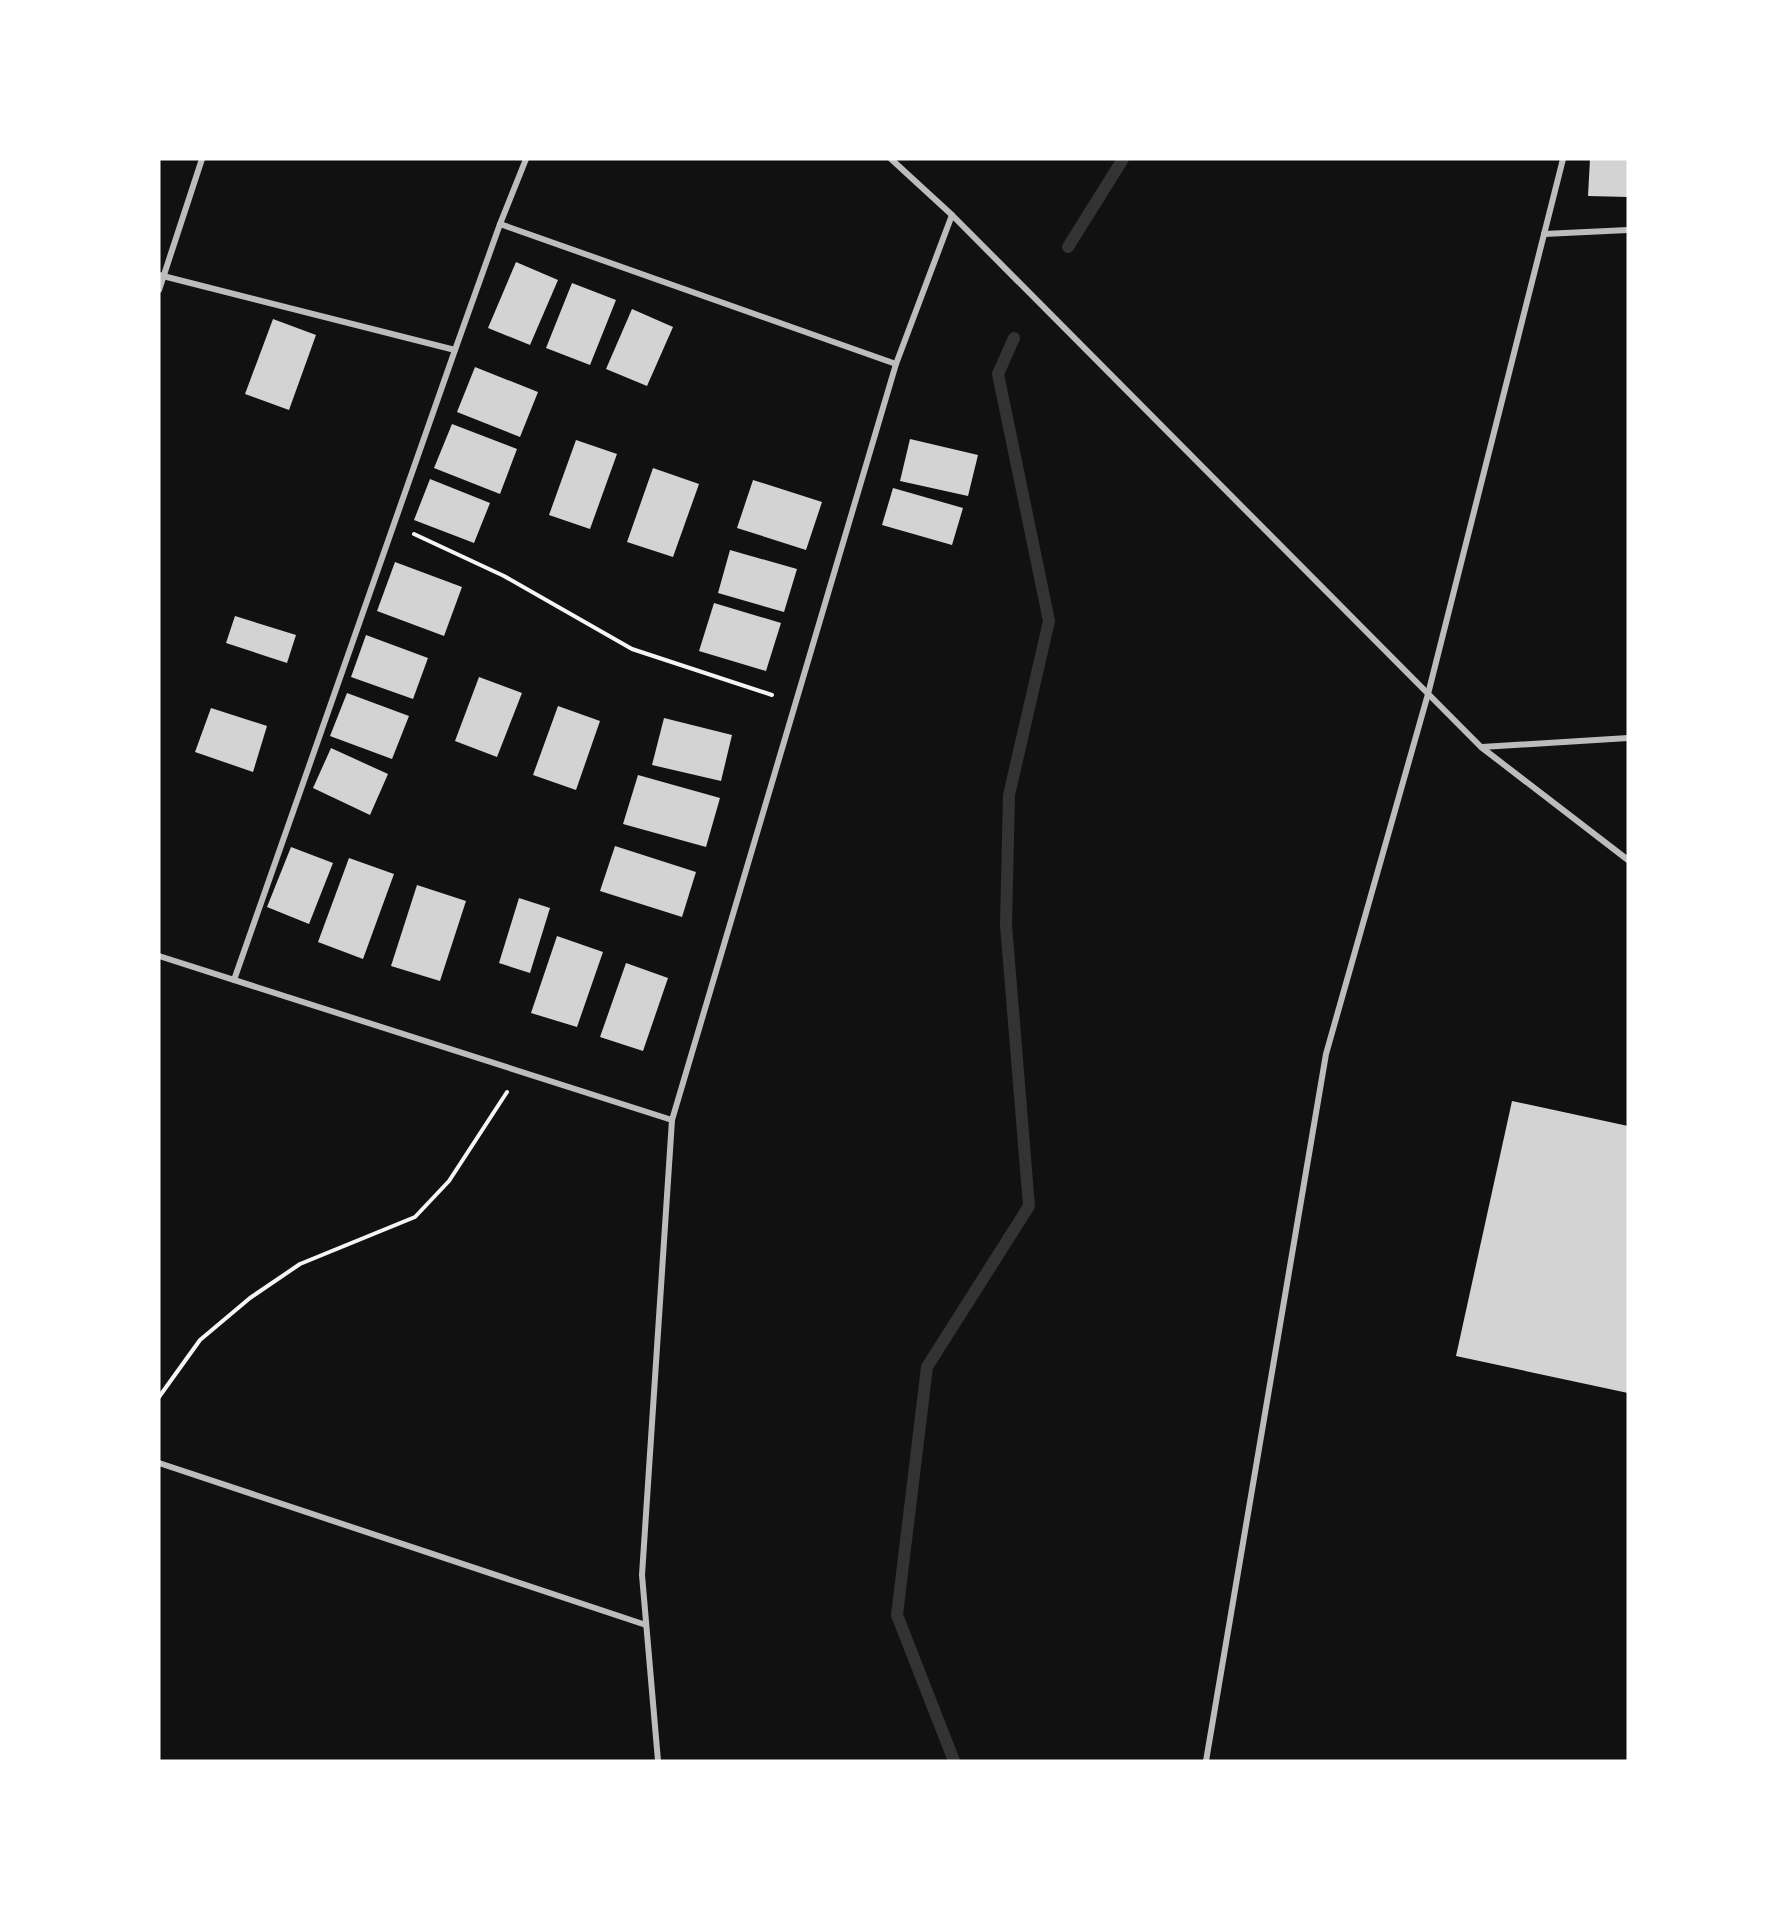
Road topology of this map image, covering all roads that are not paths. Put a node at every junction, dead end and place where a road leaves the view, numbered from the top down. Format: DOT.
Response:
graph roads {
  1 [pos="202,159"];
  2 [pos="526,159"];
  3 [pos="891,159"];
  4 [pos="1563,159"];
  5 [pos="952,214"];
  6 [pos="500,224"];
  7 [pos="1628,230"];
  8 [pos="1544,234"];
  9 [pos="161,275"];
  10 [pos="159,290"];
  11 [pos="455,350"];
  12 [pos="896,364"];
  13 [pos="1428,694"];
  14 [pos="1628,738"];
  15 [pos="1481,747"];
  16 [pos="1628,860"];
  17 [pos="159,956"];
  18 [pos="234,980"];
  19 [pos="672,1120"];
  20 [pos="159,1463"];
  21 [pos="646,1625"];
  22 [pos="658,1761"];
  23 [pos="1206,1761"];
  1 -- 9 [label="street"];
  2 -- 6 [label="street"];
  3 -- 5 [label="street"];
  4 -- 8 [label="street"];
  5 -- 12 [label="street"];
  5 -- 13 [label="street"];
  6 -- 11 [label="street"];
  6 -- 12 [label="street"];
  7 -- 8 [label="street"];
  8 -- 13 [label="street"];
  9 -- 10 [label="street"];
  9 -- 11 [label="street"];
  11 -- 18 [label="street"];
  12 -- 19 [label="street"];
  13 -- 15 [label="street"];
  13 -- 23 [label="street"];
  14 -- 15 [label="street"];
  15 -- 16 [label="street"];
  17 -- 18 [label="street"];
  18 -- 19 [label="street"];
  19 -- 21 [label="street"];
  20 -- 21 [label="street"];
  21 -- 22 [label="street"];
}
